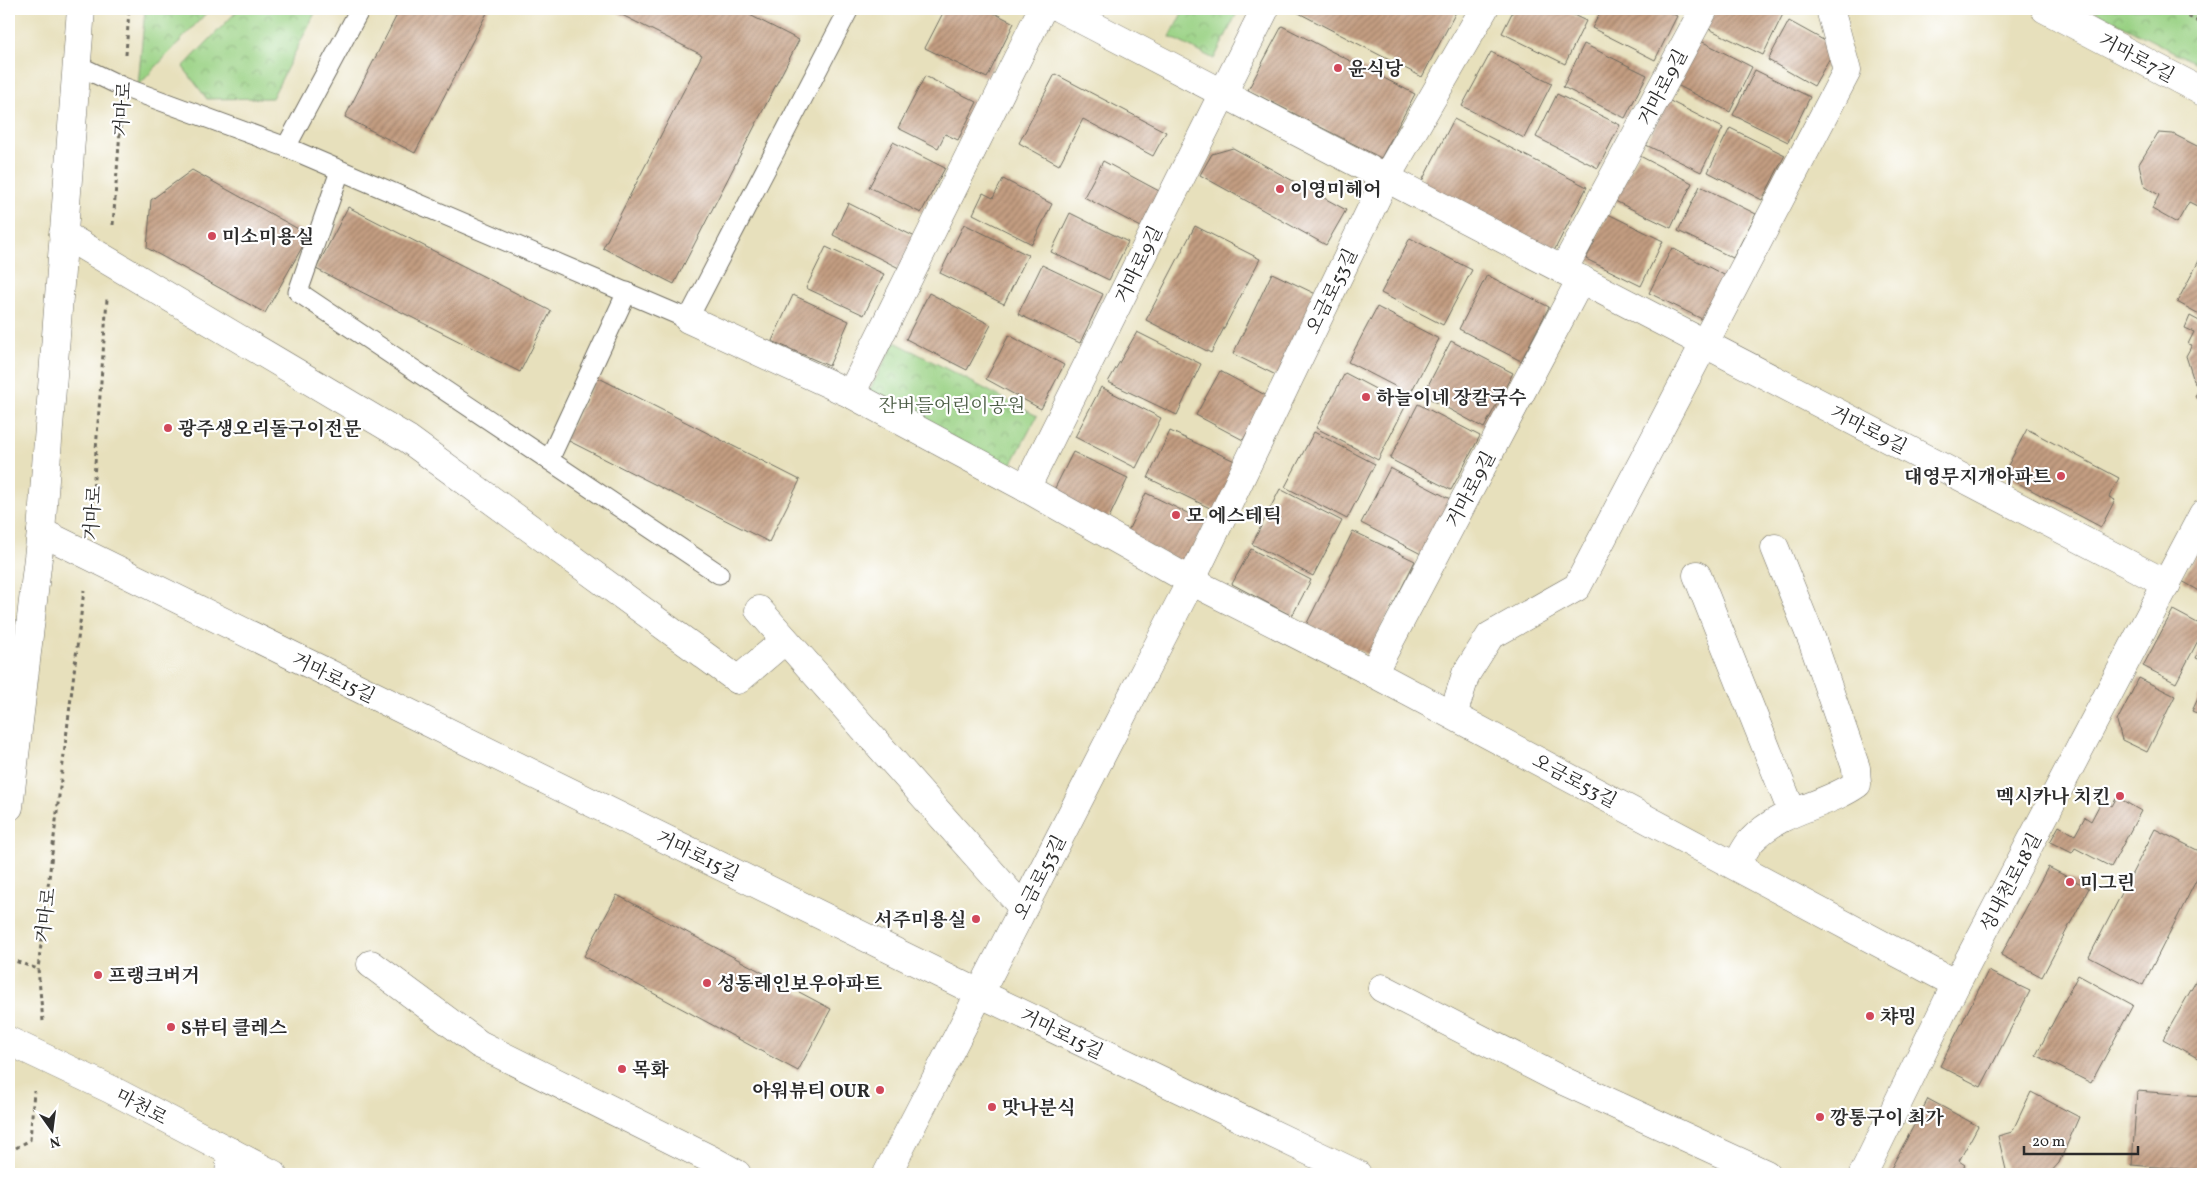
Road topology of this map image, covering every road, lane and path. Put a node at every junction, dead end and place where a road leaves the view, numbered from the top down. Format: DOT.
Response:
graph roads {
  1 [pos="81,9"];
  2 [pos="129,9"];
  3 [pos="360,9"];
  4 [pos="850,9"];
  5 [pos="1042,9"];
  6 [pos="1062,9"];
  7 [pos="1265,9"];
  8 [pos="1484,9"];
  9 [pos="1704,9"];
  10 [pos="1830,9"];
  11 [pos="2045,9"];
  12 [pos="2174,9"];
  13 [pos="2203,24"];
  14 [pos="75,64"];
  15 [pos="123,87"];
  16 [pos="2203,92"];
  17 [pos="1223,93"];
  18 [pos="286,147"];
  19 [pos="340,171"];
  20 [pos="1386,178"];
  21 [pos="63,234"];
  22 [pos="110,262"];
  23 [pos="1572,275"];
  24 [pos="627,292"];
  25 [pos="688,319"];
  26 [pos="1704,344"];
  27 [pos="851,394"];
  28 [pos="549,460"];
  29 [pos="1026,488"];
  30 [pos="2203,514"];
  31 [pos="41,532"];
  32 [pos="1775,548"];
  33 [pos="89,556"];
  34 [pos="719,574"];
  35 [pos="1697,575"];
  36 [pos="1191,580"];
  37 [pos="2167,584"];
  38 [pos="759,610"];
  39 [pos="785,640"];
  40 [pos="1373,673"];
  41 [pos="1453,716"];
  42 [pos="9,806"];
  43 [pos="1792,812"];
  44 [pos="1736,866"];
  45 [pos="1023,908"];
  46 [pos="9,959"];
  47 [pos="371,964"];
  48 [pos="38,969"];
  49 [pos="1956,984"];
  50 [pos="1382,988"];
  51 [pos="979,993"];
  52 [pos="44,1014"];
  53 [pos="9,1041"];
  54 [pos="30,1140"];
  55 [pos="9,1152"];
  56 [pos="230,1163"];
  57 [pos="274,1174"];
  58 [pos="737,1174"];
  59 [pos="887,1174"];
  60 [pos="1357,1174"];
  61 [pos="1766,1174"];
  62 [pos="1863,1174"];
  1 -- 14 [label="street"];
  2 -- 15 [label="path, 거마로"];
  3 -- 18 [label="lane"];
  4 -- 25 [label="lane"];
  5 -- 27 [label="street"];
  6 -- 17 [label="street, 거마로9길"];
  7 -- 17 [label="street, 거마로9길"];
  8 -- 20 [label="street, 오금로53길"];
  9 -- 23 [label="street, 거마로9길"];
  10 -- 26 [label="street"];
  11 -- 16 [label="street, 거마로7길"];
  12 -- 13 [label="path"];
  14 -- 15 [label="lane"];
  14 -- 21 [label="street"];
  15 -- 18 [label="lane"];
  15 -- 22 [label="path, 거마로"];
  17 -- 20 [label="street, 거마로9길"];
  17 -- 29 [label="street, 거마로9길"];
  18 -- 19 [label="lane"];
  19 -- 24 [label="lane"];
  19 -- 28 [label="lane"];
  20 -- 23 [label="street, 거마로9길"];
  20 -- 36 [label="street, 오금로53길"];
  21 -- 22 [label="street"];
  21 -- 31 [label="street"];
  22 -- 33 [label="path, 거마로"];
  22 -- 39 [label="street"];
  23 -- 26 [label="street, 거마로9길"];
  23 -- 40 [label="street, 거마로9길"];
  24 -- 25 [label="lane"];
  24 -- 28 [label="lane"];
  25 -- 27 [label="street, 오금로53길"];
  26 -- 37 [label="street, 거마로9길"];
  26 -- 41 [label="street"];
  27 -- 29 [label="street, 오금로53길"];
  28 -- 34 [label="lane"];
  29 -- 36 [label="street, 오금로53길"];
  30 -- 37 [label="street, 성내천로18길"];
  31 -- 33 [label="street, 거마로15길"];
  31 -- 42 [label="street"];
  32 -- 43 [label="street"];
  33 -- 48 [label="path, 거마로"];
  33 -- 51 [label="street, 거마로15길"];
  35 -- 43 [label="street"];
  36 -- 40 [label="street, 오금로53길"];
  36 -- 45 [label="street, 오금로53길"];
  37 -- 49 [label="street, 성내천로18길"];
  38 -- 39 [label="street"];
  39 -- 45 [label="street"];
  40 -- 41 [label="street, 오금로53길"];
  41 -- 44 [label="street, 오금로53길"];
  43 -- 44 [label="street"];
  44 -- 49 [label="street, 오금로53길"];
  45 -- 51 [label="street, 오금로53길"];
  46 -- 48 [label="path"];
  47 -- 58 [label="street"];
  48 -- 52 [label="path, 거마로"];
  49 -- 62 [label="street, 성내천로18길"];
  50 -- 61 [label="street"];
  51 -- 59 [label="street, 오금로53길"];
  51 -- 60 [label="street, 거마로15길"];
  53 -- 56 [label="street, 마천로"];
  54 -- 55 [label="path"];
  56 -- 57 [label="street, 마천로"];
}
